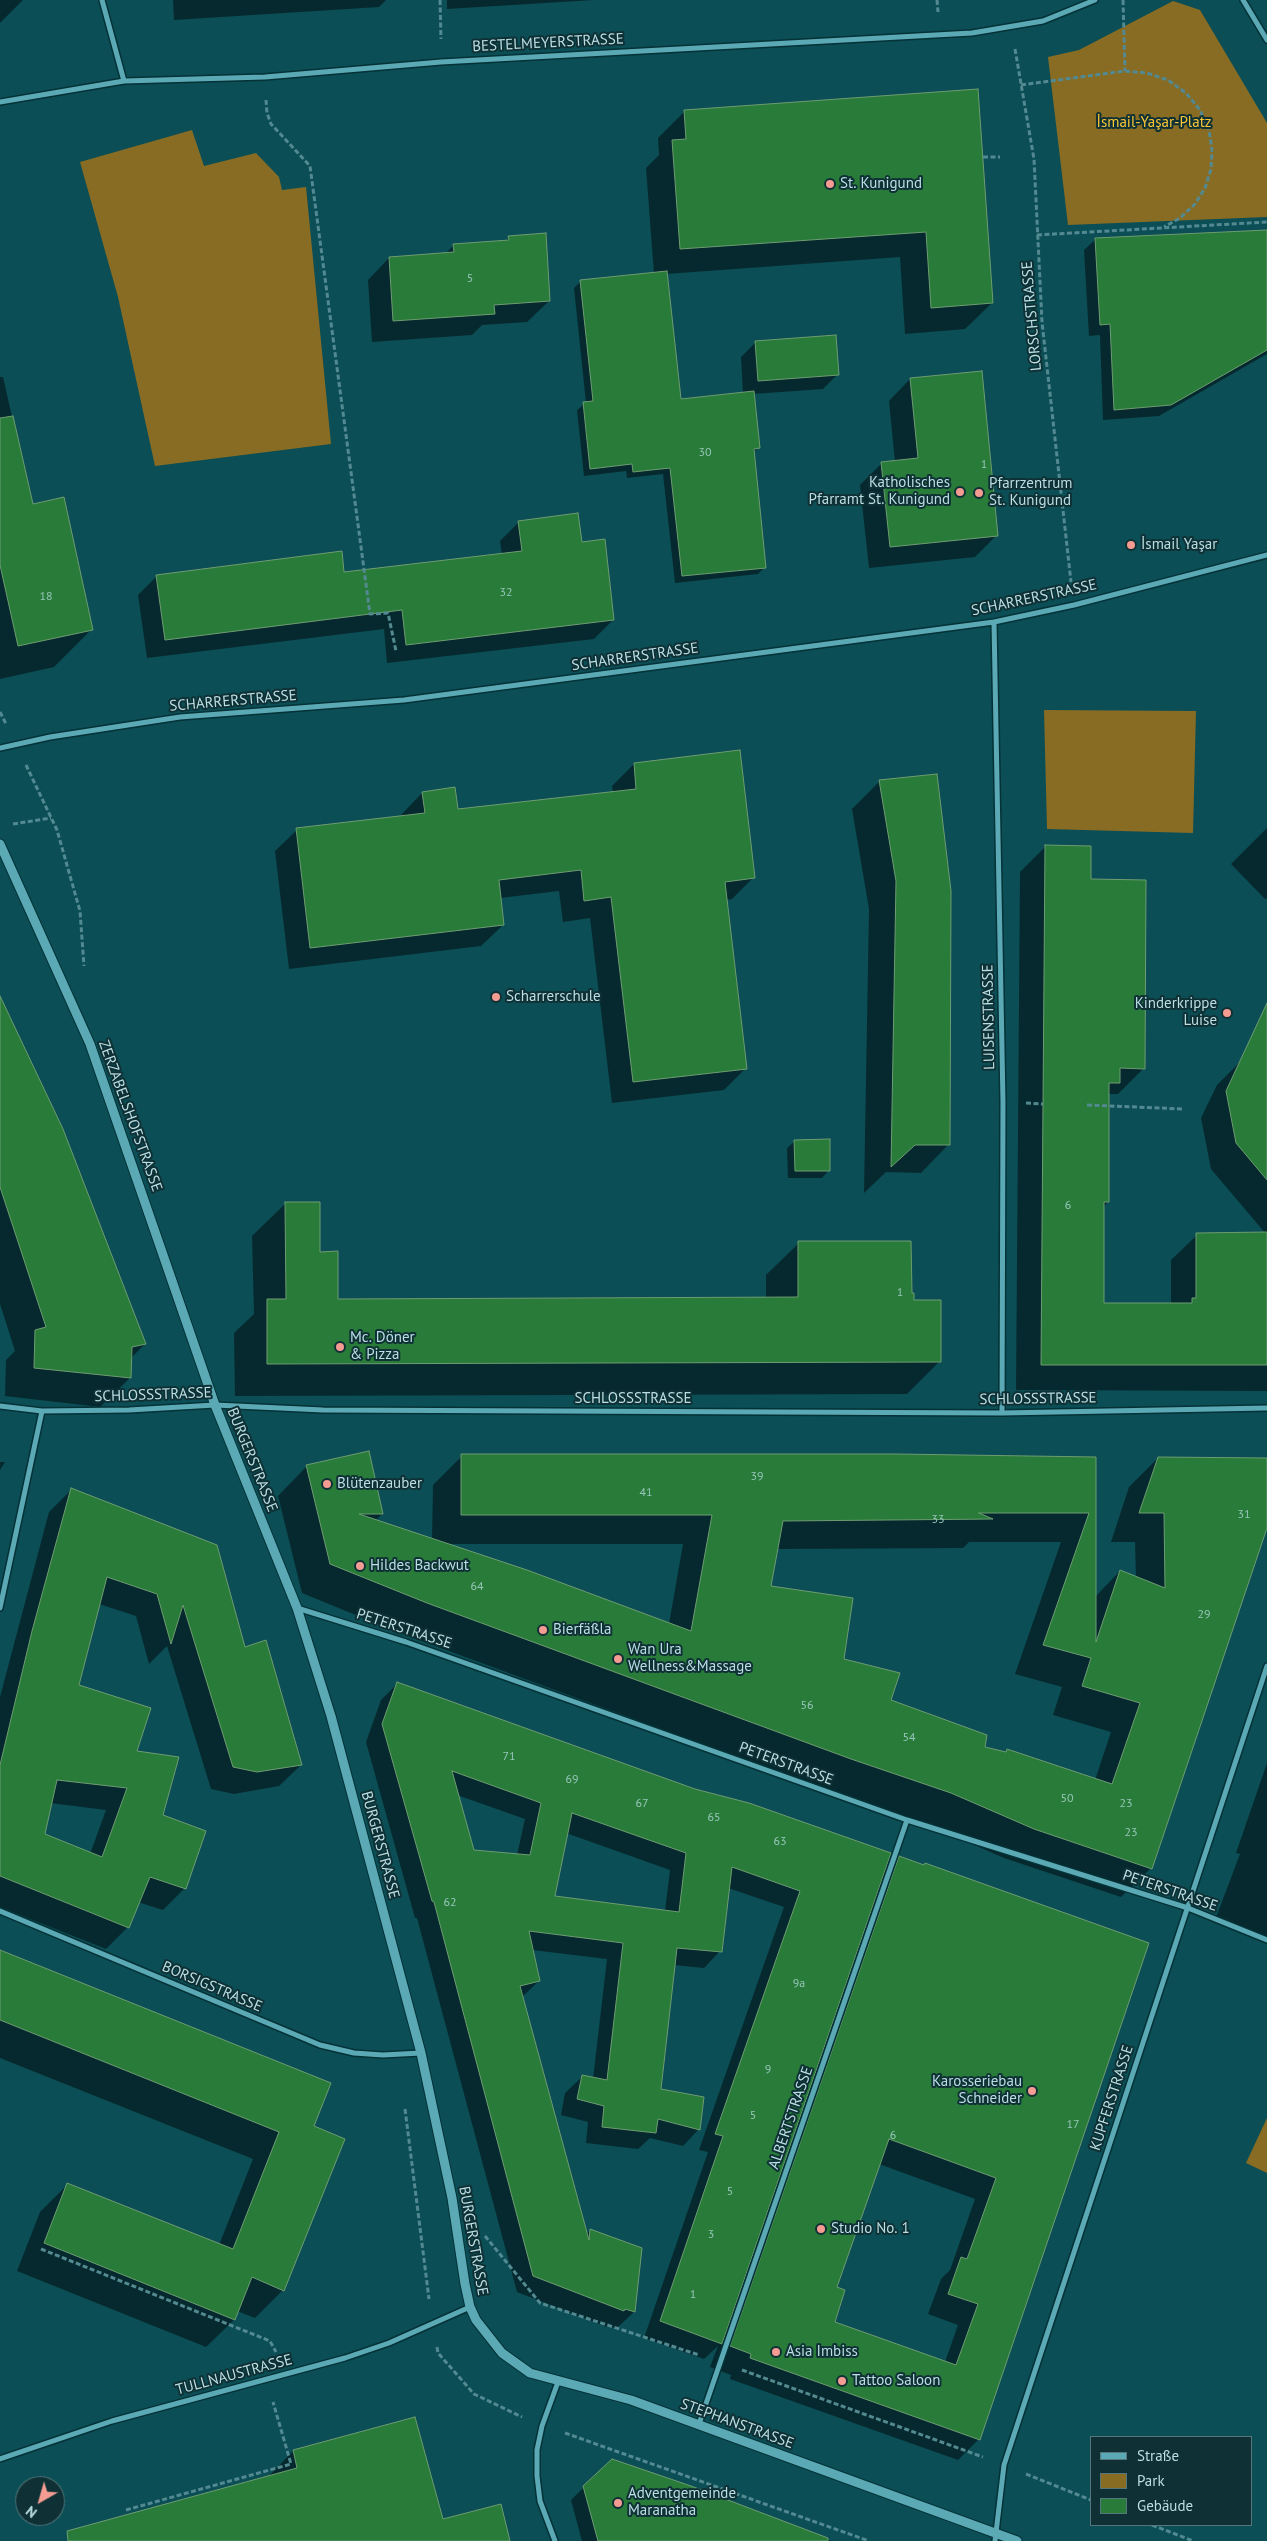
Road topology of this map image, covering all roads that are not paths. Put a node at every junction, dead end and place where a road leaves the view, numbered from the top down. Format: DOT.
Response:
graph roads {
  1 [pos="102,0"];
  2 [pos="1095,0"];
  3 [pos="1243,0"];
  4 [pos="1267,40"];
  5 [pos="124,81"];
  6 [pos="0,102"];
  7 [pos="1267,555"];
  8 [pos="994,622"];
  9 [pos="0,748"];
  10 [pos="0,844"];
  11 [pos="215,1405"];
  12 [pos="0,1406"];
  13 [pos="1267,1408"];
  14 [pos="42,1411"];
  15 [pos="1002,1413"];
  16 [pos="0,1608"];
  17 [pos="297,1608"];
  18 [pos="1267,1666"];
  19 [pos="907,1820"];
  20 [pos="1188,1908"];
  21 [pos="0,1912"];
  22 [pos="1267,1940"];
  23 [pos="421,2053"];
  24 [pos="470,2307"];
  25 [pos="558,2382"];
  26 [pos="700,2424"];
  27 [pos="0,2459"];
  28 [pos="995,2537"];
  29 [pos="555,2541"];
  30 [pos="1017,2541"];
  1 -- 5 [label="street"];
  2 -- 5 [label="street, BESTELMEYERSTRASSE"];
  3 -- 4 [label="street"];
  5 -- 6 [label="street, BESTELMEYERSTRASSE"];
  7 -- 8 [label="street, SCHARRERSTRASSE"];
  8 -- 9 [label="street, SCHARRERSTRASSE"];
  8 -- 15 [label="street, LUISENSTRASSE"];
  10 -- 11 [label="street, ZERZABELSHOFSTRASSE"];
  11 -- 14 [label="street, SCHLOSSSTRASSE"];
  11 -- 15 [label="street, SCHLOSSSTRASSE"];
  11 -- 17 [label="street, BURGERSTRASSE"];
  12 -- 14 [label="street, SCHLOSSSTRASSE"];
  13 -- 15 [label="street, SCHLOSSSTRASSE"];
  14 -- 16 [label="street"];
  17 -- 19 [label="street, PETERSTRASSE"];
  17 -- 23 [label="street, BURGERSTRASSE"];
  18 -- 20 [label="street, KUPFERSTRASSE"];
  19 -- 20 [label="street, PETERSTRASSE"];
  19 -- 26 [label="street, ALBERTSTRASSE"];
  20 -- 22 [label="street, PETERSTRASSE"];
  20 -- 28 [label="street, KUPFERSTRASSE"];
  21 -- 23 [label="street, BORSIGSTRASSE"];
  23 -- 24 [label="street, BURGERSTRASSE"];
  24 -- 25 [label="street, STEPHANSTRASSE"];
  24 -- 27 [label="street, TULLNAUSTRASSE"];
  25 -- 26 [label="street, STEPHANSTRASSE"];
  25 -- 29 [label="street"];
  26 -- 28 [label="street, STEPHANSTRASSE"];
  28 -- 30 [label="street, STEPHANSTRASSE"];
}
